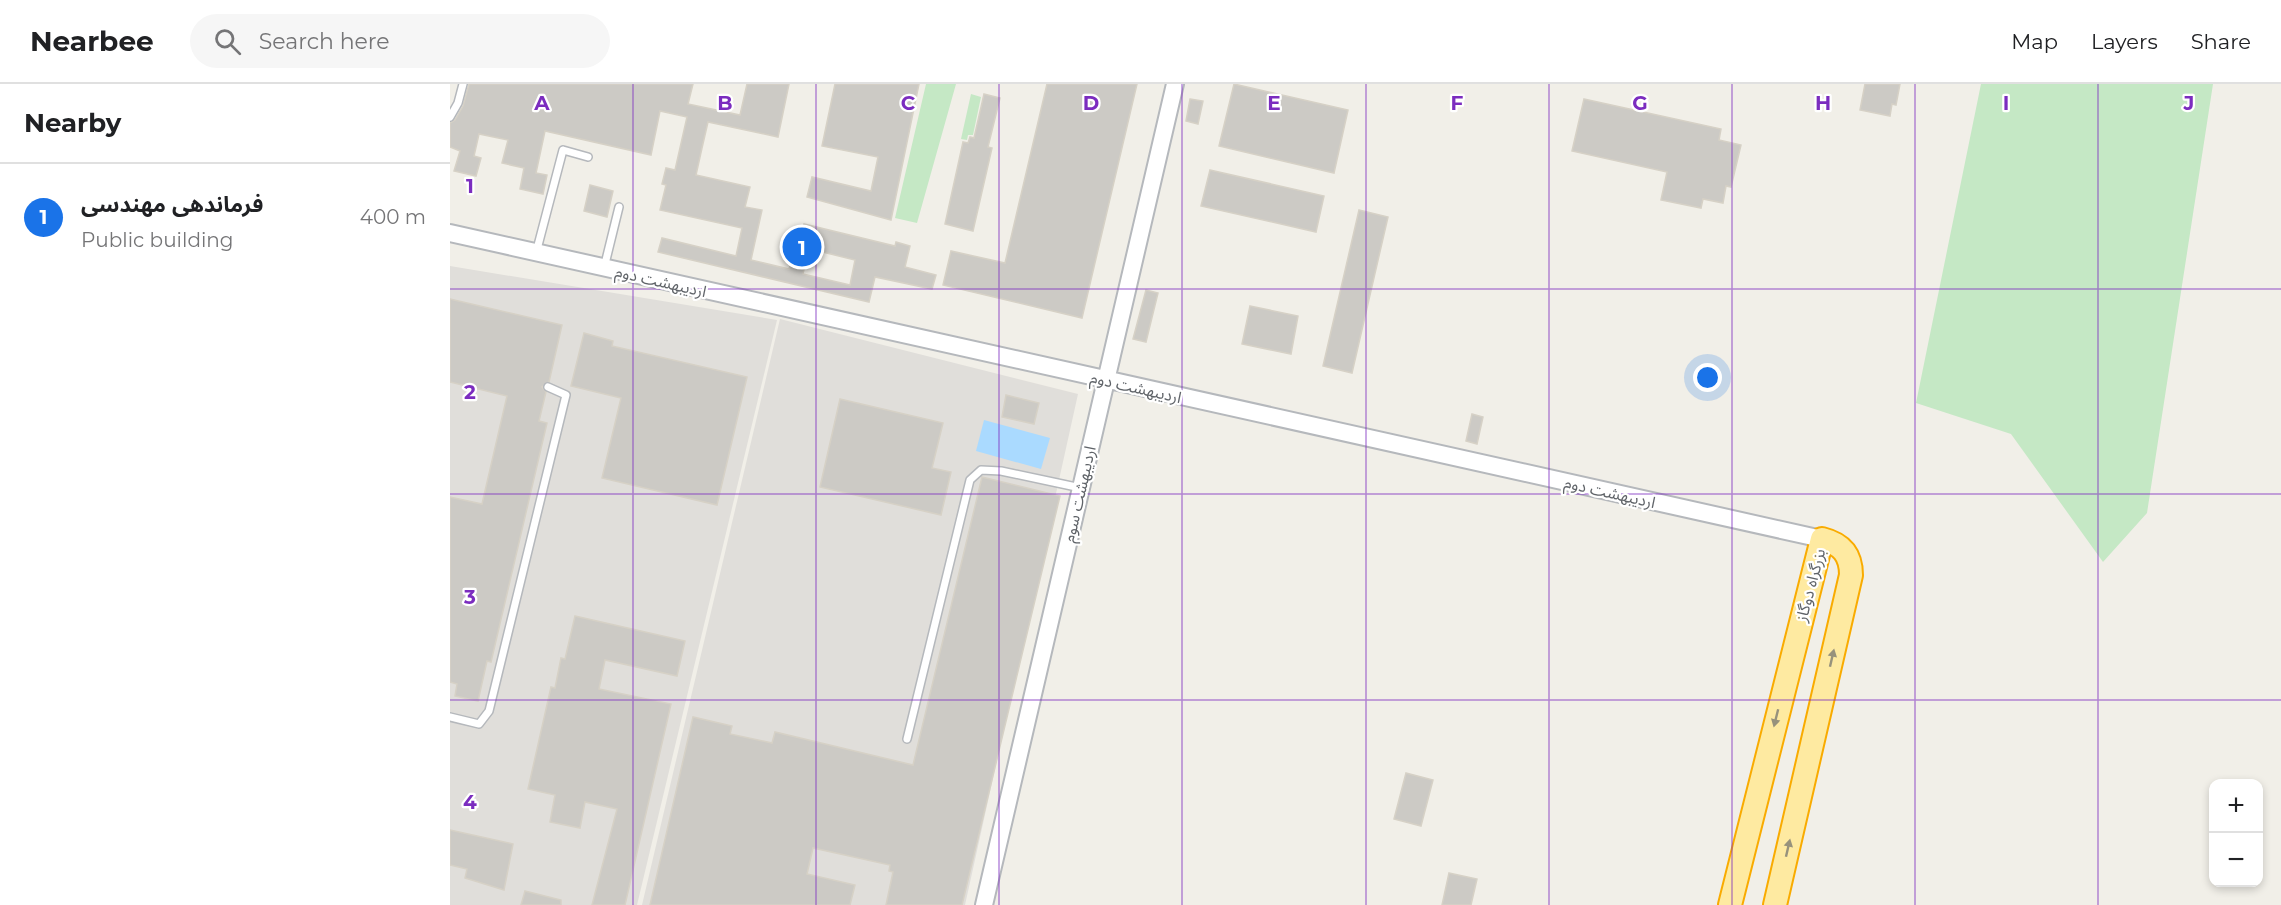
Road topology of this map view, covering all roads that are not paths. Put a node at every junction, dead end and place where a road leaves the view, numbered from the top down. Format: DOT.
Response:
graph roads {
  1 [pos="463,84"];
  2 [pos="1175,84"];
  3 [pos="450,117"];
  4 [pos="588,157"];
  5 [pos="619,207"];
  6 [pos="450,233"];
  7 [pos="536,253"];
  8 [pos="604,268"];
  9 [pos="1106,380"];
  10 [pos="548,387"];
  11 [pos="1081,488"];
  12 [pos="1822,539"];
  13 [pos="450,717"];
  14 [pos="907,739"];
  15 [pos="984,905"];
  16 [pos="1730,905"];
  17 [pos="1775,905"];
  1 -- 3 [label="lane"];
  2 -- 9 [label="street, اردیبهشت سوم"];
  4 -- 7 [label="lane"];
  5 -- 8 [label="lane"];
  6 -- 7 [label="street, اردیبهشت دوم"];
  7 -- 8 [label="street, اردیبهشت دوم"];
  8 -- 9 [label="street, اردیبهشت دوم"];
  9 -- 11 [label="street, اردیبهشت سوم"];
  9 -- 12 [label="street, اردیبهشت دوم"];
  10 -- 13 [label="lane"];
  11 -- 14 [label="lane"];
  11 -- 15 [label="street, اردیبهشت سوم"];
  12 -- 16 [label="highway, بزرگراه دوگاز, one-way"];
  17 -- 12 [label="highway, بزرگراه دوگاز, one-way"];
}
